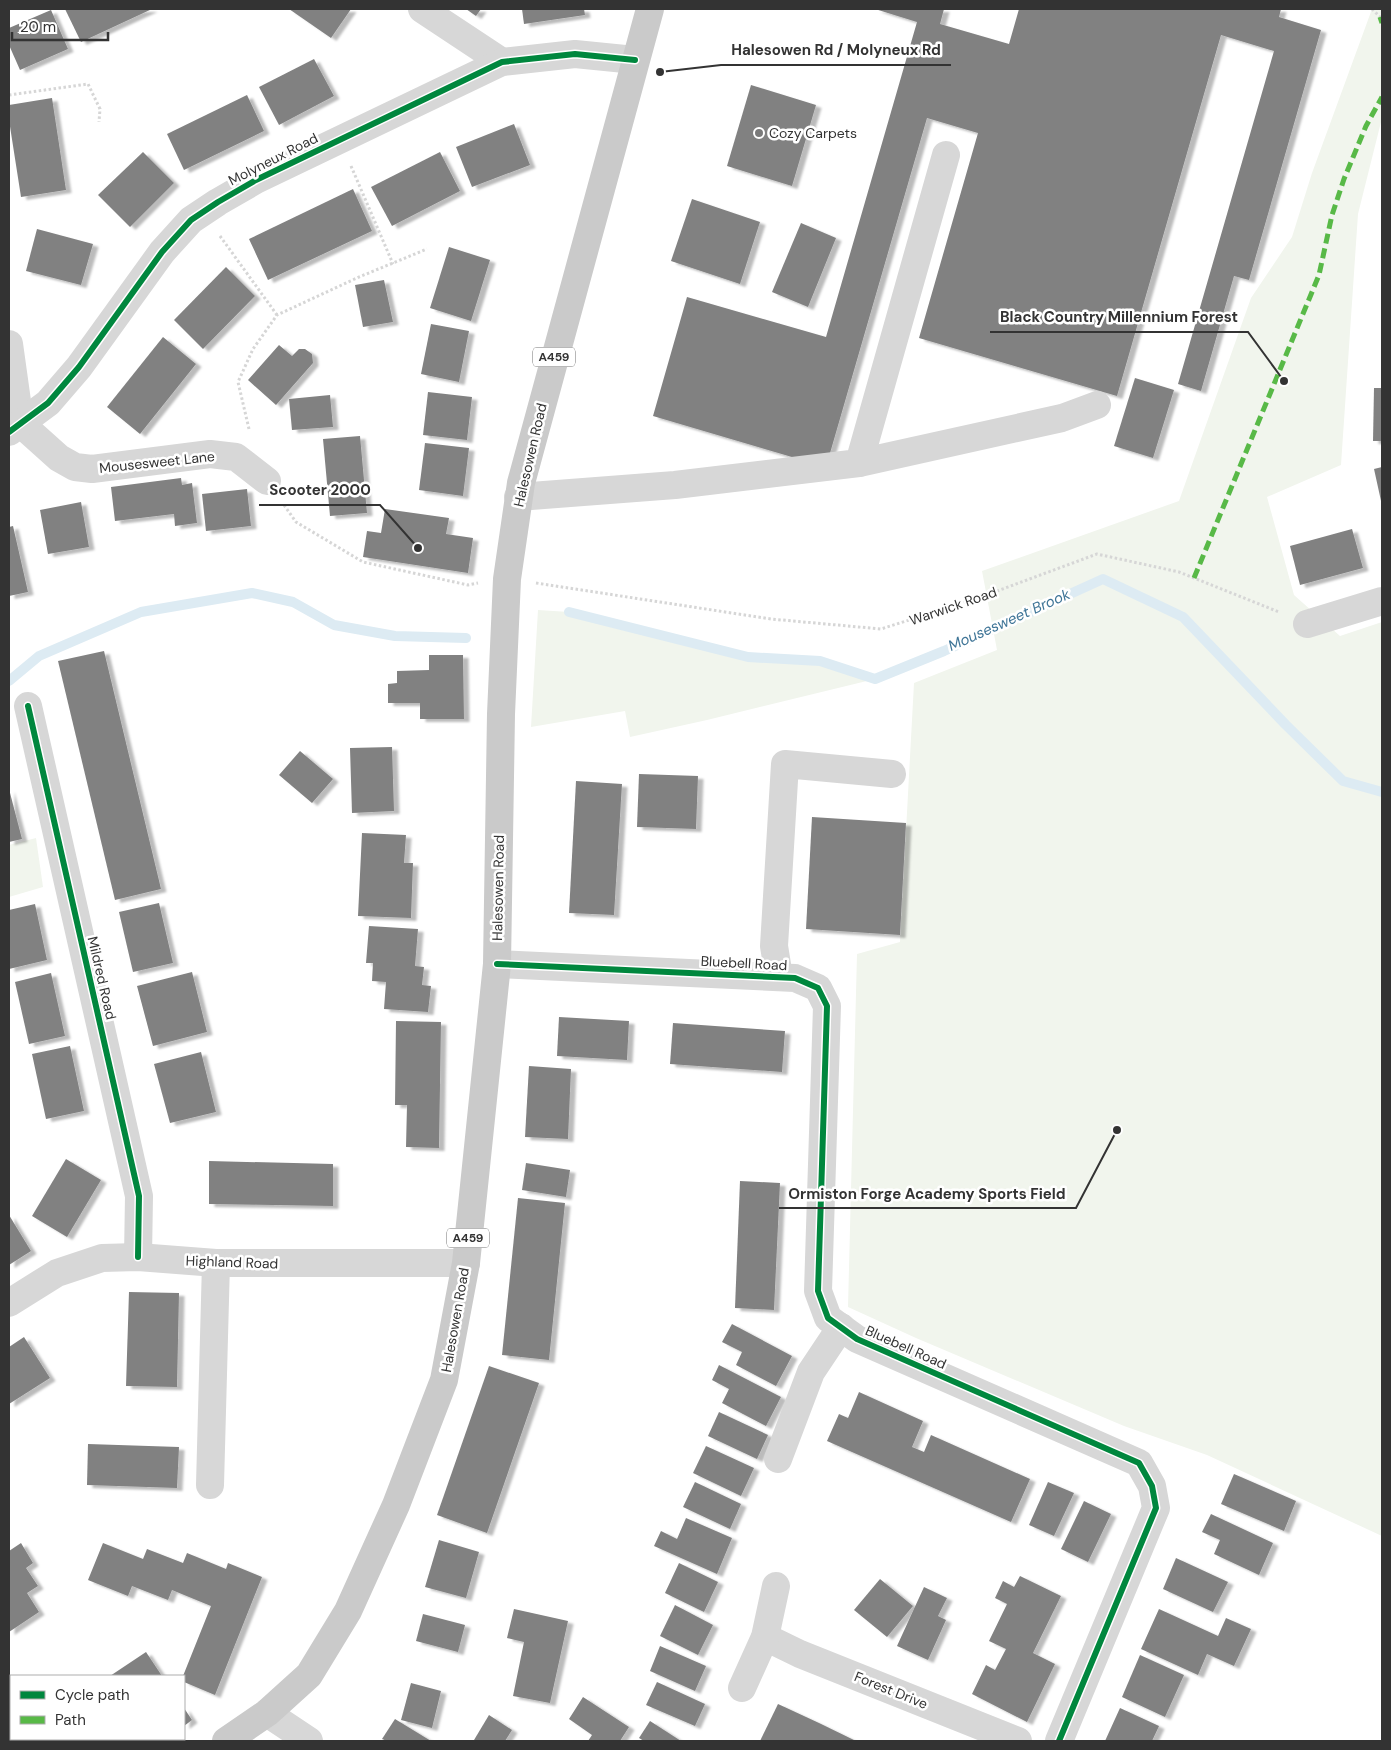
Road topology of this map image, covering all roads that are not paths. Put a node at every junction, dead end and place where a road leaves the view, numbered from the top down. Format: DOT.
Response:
graph roads {
  1 [pos="422,9"];
  2 [pos="650,9"];
  3 [pos="636,60"];
  4 [pos="502,62"];
  5 [pos="946,155"];
  6 [pos="9,344"];
  7 [pos="1097,405"];
  8 [pos="14,428"];
  9 [pos="859,463"];
  10 [pos="267,482"];
  11 [pos="518,497"];
  12 [pos="1382,601"];
  13 [pos="1307,624"];
  14 [pos="28,706"];
  15 [pos="892,774"];
  16 [pos="498,964"];
  17 [pos="779,977"];
  18 [pos="138,1257"];
  19 [pos="216,1263"];
  20 [pos="466,1263"];
  21 [pos="9,1303"];
  22 [pos="841,1327"];
  23 [pos="778,1458"];
  24 [pos="210,1485"];
  25 [pos="776,1586"];
  26 [pos="765,1637"];
  27 [pos="742,1688"];
  28 [pos="267,1713"];
  29 [pos="226,1741"];
  30 [pos="309,1741"];
  31 [pos="1018,1741"];
  32 [pos="1059,1741"];
  1 -- 4 [label="street"];
  2 -- 3 [label="main road, Halesowen Road / A459"];
  3 -- 4 [label="street, Molyneux Road"];
  3 -- 11 [label="main road, Halesowen Road / A459"];
  4 -- 8 [label="street, Molyneux Road"];
  5 -- 9 [label="street"];
  6 -- 8 [label="street"];
  7 -- 9 [label="street"];
  8 -- 10 [label="street, Mousesweet Lane"];
  9 -- 11 [label="street"];
  11 -- 16 [label="main road, Halesowen Road / A459"];
  12 -- 13 [label="street"];
  14 -- 18 [label="street, Mildred Road"];
  15 -- 17 [label="street"];
  16 -- 17 [label="street, Bluebell Road"];
  16 -- 20 [label="main road, Halesowen Road / A459"];
  17 -- 22 [label="street, Bluebell Road"];
  18 -- 19 [label="street, Highland Road"];
  18 -- 21 [label="street, Highland Road"];
  19 -- 20 [label="street, Highland Road"];
  19 -- 24 [label="street"];
  20 -- 28 [label="main road, Halesowen Road / A459"];
  22 -- 23 [label="street"];
  22 -- 32 [label="street, Bluebell Road"];
  25 -- 26 [label="street"];
  26 -- 27 [label="street"];
  26 -- 31 [label="street, Forest Drive"];
  28 -- 29 [label="main road, Halesowen Road / A459"];
  28 -- 30 [label="street"];
}
